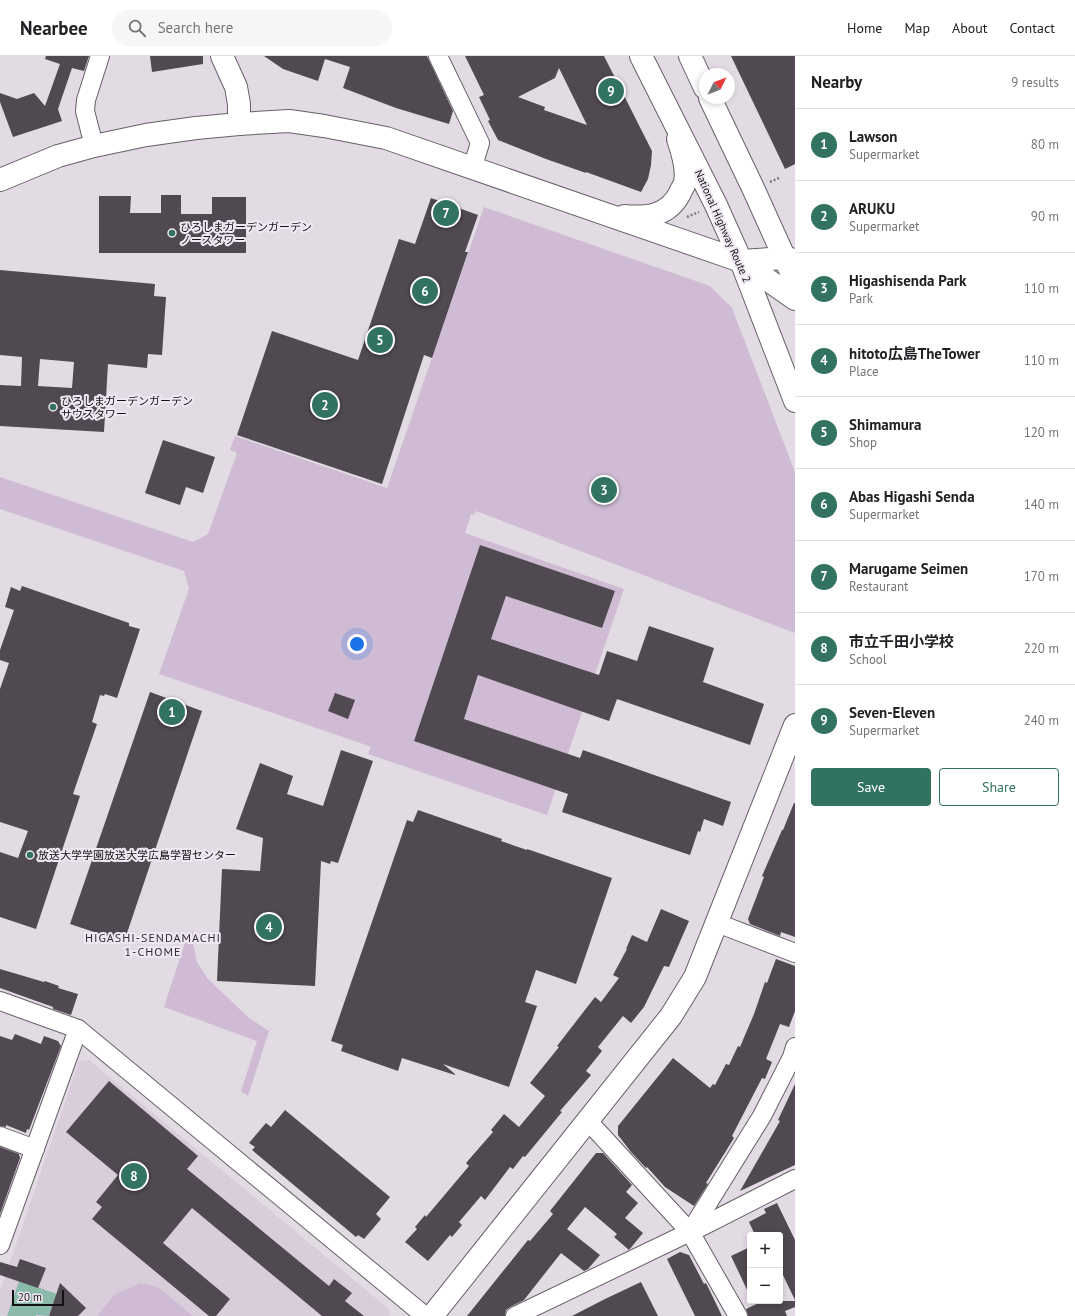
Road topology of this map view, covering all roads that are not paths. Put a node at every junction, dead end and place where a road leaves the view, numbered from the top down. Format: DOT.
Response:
graph roads {
  1 [pos="100,56"];
  2 [pos="222,56"];
  3 [pos="438,56"];
  4 [pos="641,56"];
  5 [pos="690,56"];
  6 [pos="699,75"];
  7 [pos="713,104"];
  8 [pos="670,115"];
  9 [pos="239,124"];
  10 [pos="94,146"];
  11 [pos="472,169"];
  12 [pos="0,180"];
  13 [pos="597,211"];
  14 [pos="790,259"];
  15 [pos="741,261"];
  16 [pos="795,281"];
  17 [pos="795,299"];
  18 [pos="795,401"];
  19 [pos="795,725"];
  20 [pos="717,923"];
  21 [pos="795,953"];
  22 [pos="0,1001"];
  23 [pos="78,1029"];
  24 [pos="795,1047"];
  25 [pos="588,1121"];
  26 [pos="0,1136"];
  27 [pos="35,1149"];
  28 [pos="795,1180"];
  29 [pos="690,1232"];
  30 [pos="0,1245"];
  31 [pos="425,1316"];
  32 [pos="432,1316"];
  33 [pos="515,1316"];
  34 [pos="738,1316"];
  1 -- 10 [label="street"];
  2 -- 9 [label="main road"];
  3 -- 11 [label="street"];
  4 -- 8 [label="main road, National Highway Route 2"];
  5 -- 6 [label="main road"];
  7 -- 14 [label="main road"];
  8 -- 13 [label="main road"];
  8 -- 15 [label="main road, National Highway Route 2"];
  9 -- 10 [label="main road"];
  9 -- 11 [label="main road"];
  10 -- 12 [label="main road"];
  11 -- 13 [label="main road"];
  13 -- 15 [label="main road"];
  14 -- 15 [label="main road"];
  14 -- 16 [label="main road"];
  15 -- 17 [label="main road"];
  15 -- 18 [label="main road, National Highway Route 2"];
  19 -- 20 [label="main road"];
  20 -- 21 [label="street"];
  20 -- 25 [label="main road"];
  22 -- 23 [label="street"];
  23 -- 27 [label="street"];
  23 -- 31 [label="street"];
  24 -- 29 [label="street"];
  25 -- 29 [label="street"];
  25 -- 32 [label="main road"];
  26 -- 27 [label="street"];
  27 -- 30 [label="street"];
  28 -- 29 [label="street"];
  29 -- 33 [label="street"];
  29 -- 34 [label="street"];
}
